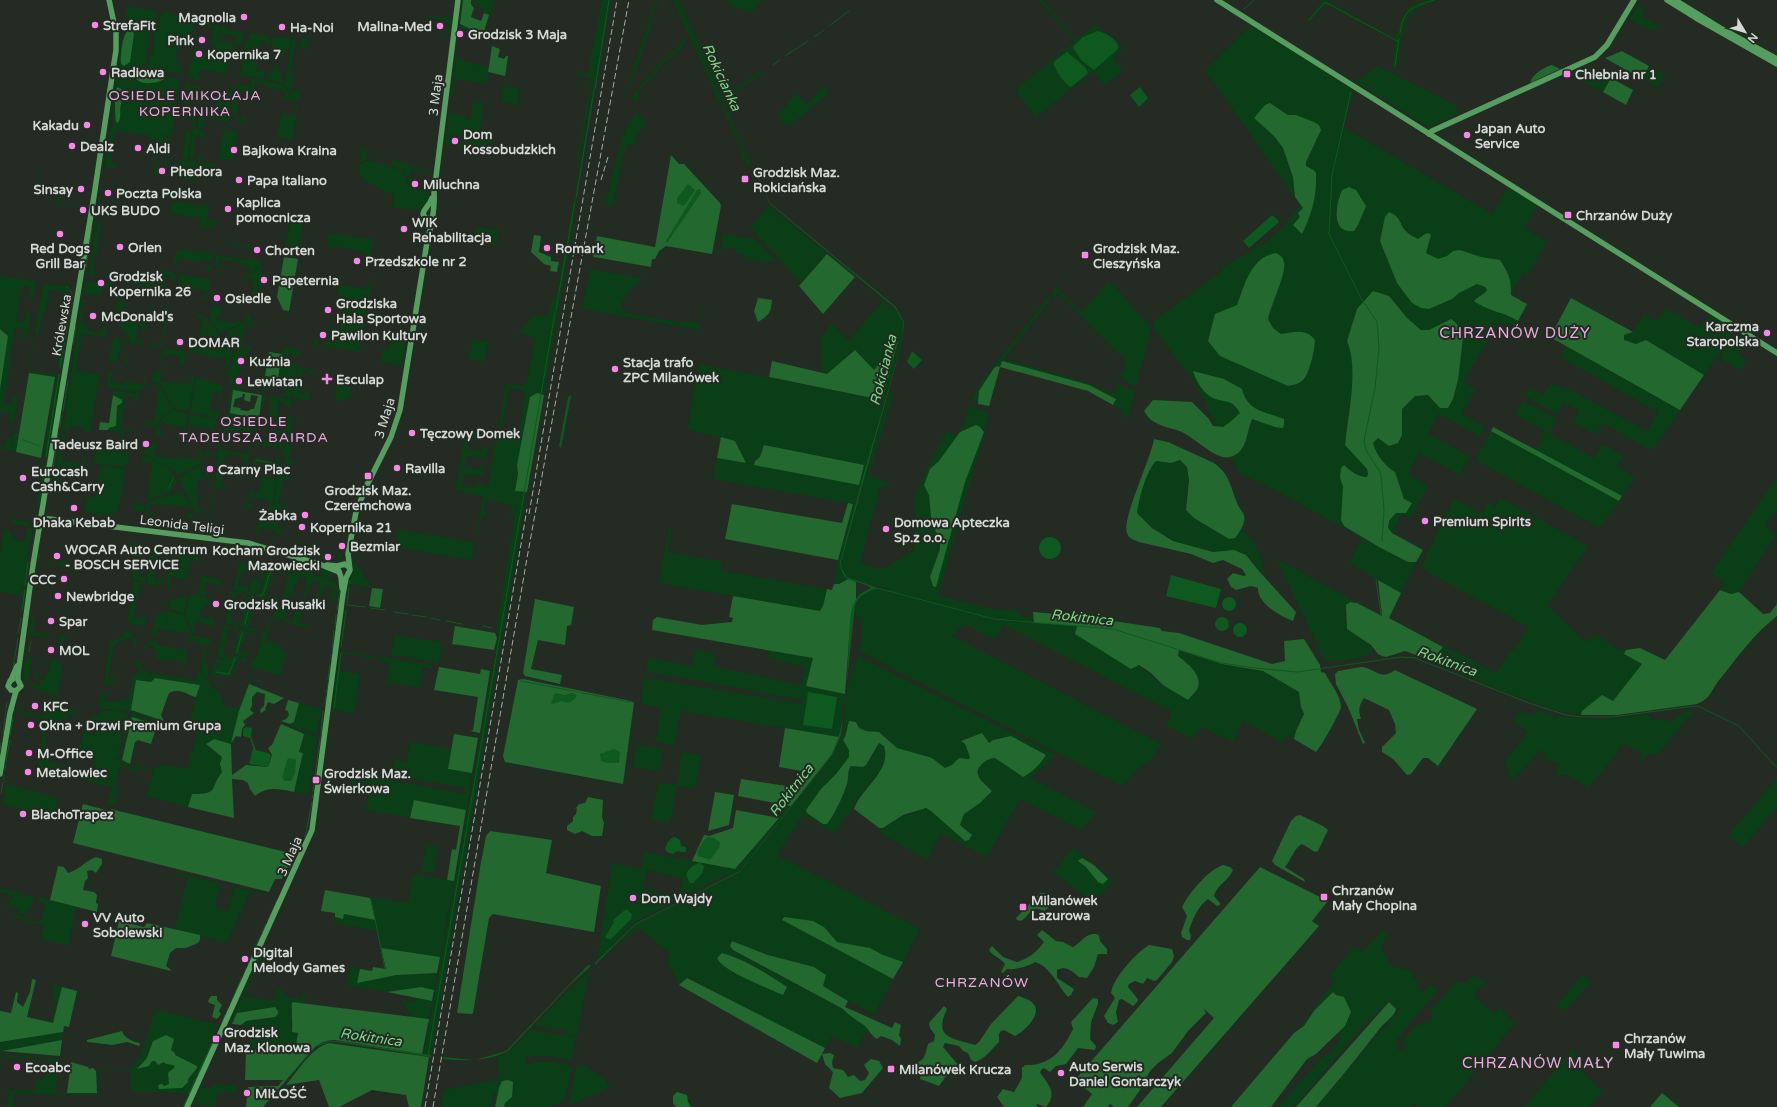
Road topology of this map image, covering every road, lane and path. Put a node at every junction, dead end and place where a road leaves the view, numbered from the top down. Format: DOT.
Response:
graph roads {
  1 [pos="109,0"];
  2 [pos="458,0"];
  3 [pos="1217,0"];
  4 [pos="1634,0"];
  5 [pos="1667,0"];
  6 [pos="1675,0"];
  7 [pos="1777,59"];
  8 [pos="1777,64"];
  9 [pos="1429,134"];
  10 [pos="431,209"];
  11 [pos="425,218"];
  12 [pos="432,218"];
  13 [pos="428,236"];
  14 [pos="1777,353"];
  15 [pos="41,518"];
  16 [pos="348,554"];
  17 [pos="319,564"];
  18 [pos="342,564"];
  19 [pos="349,567"];
  20 [pos="339,573"];
  21 [pos="347,575"];
  22 [pos="343,594"];
  23 [pos="20,655"];
  24 [pos="11,680"];
  25 [pos="18,680"];
  26 [pos="14,690"];
  27 [pos="0,774"];
  28 [pos="187,1107"];
  1 -- 15 [label="street, Królewska"];
  2 -- 10 [label="street, 3 Maja"];
  3 -- 9 [label="street"];
  4 -- 9 [label="street"];
  5 -- 8 [label="street"];
  6 -- 7 [label="street"];
  9 -- 14 [label="street"];
  10 -- 11 [label="street"];
  10 -- 12 [label="street, 3 Maja"];
  11 -- 12 [label="street"];
  11 -- 13 [label="street, 3 Maja"];
  12 -- 13 [label="street, 3 Maja"];
  13 -- 16 [label="street, 3 Maja"];
  15 -- 17 [label="street, Leonida Teligi"];
  15 -- 23 [label="street, Królewska"];
  16 -- 18 [label="street, 3 Maja"];
  16 -- 19 [label="street, 3 Maja"];
  17 -- 18 [label="street, Leonida Teligi"];
  17 -- 20 [label="street, Leonida Teligi"];
  18 -- 19 [label="street"];
  18 -- 20 [label="street, 3 Maja"];
  19 -- 21 [label="street, 3 Maja"];
  20 -- 21 [label="street"];
  20 -- 22 [label="street, 3 Maja"];
  21 -- 22 [label="street, 3 Maja"];
  22 -- 28 [label="street, 3 Maja"];
  23 -- 24 [label="street, Królewska"];
  23 -- 25 [label="street, Królewska"];
  24 -- 25 [label="street"];
  24 -- 26 [label="street, Królewska"];
  25 -- 26 [label="street, Królewska"];
  26 -- 27 [label="street"];
}
